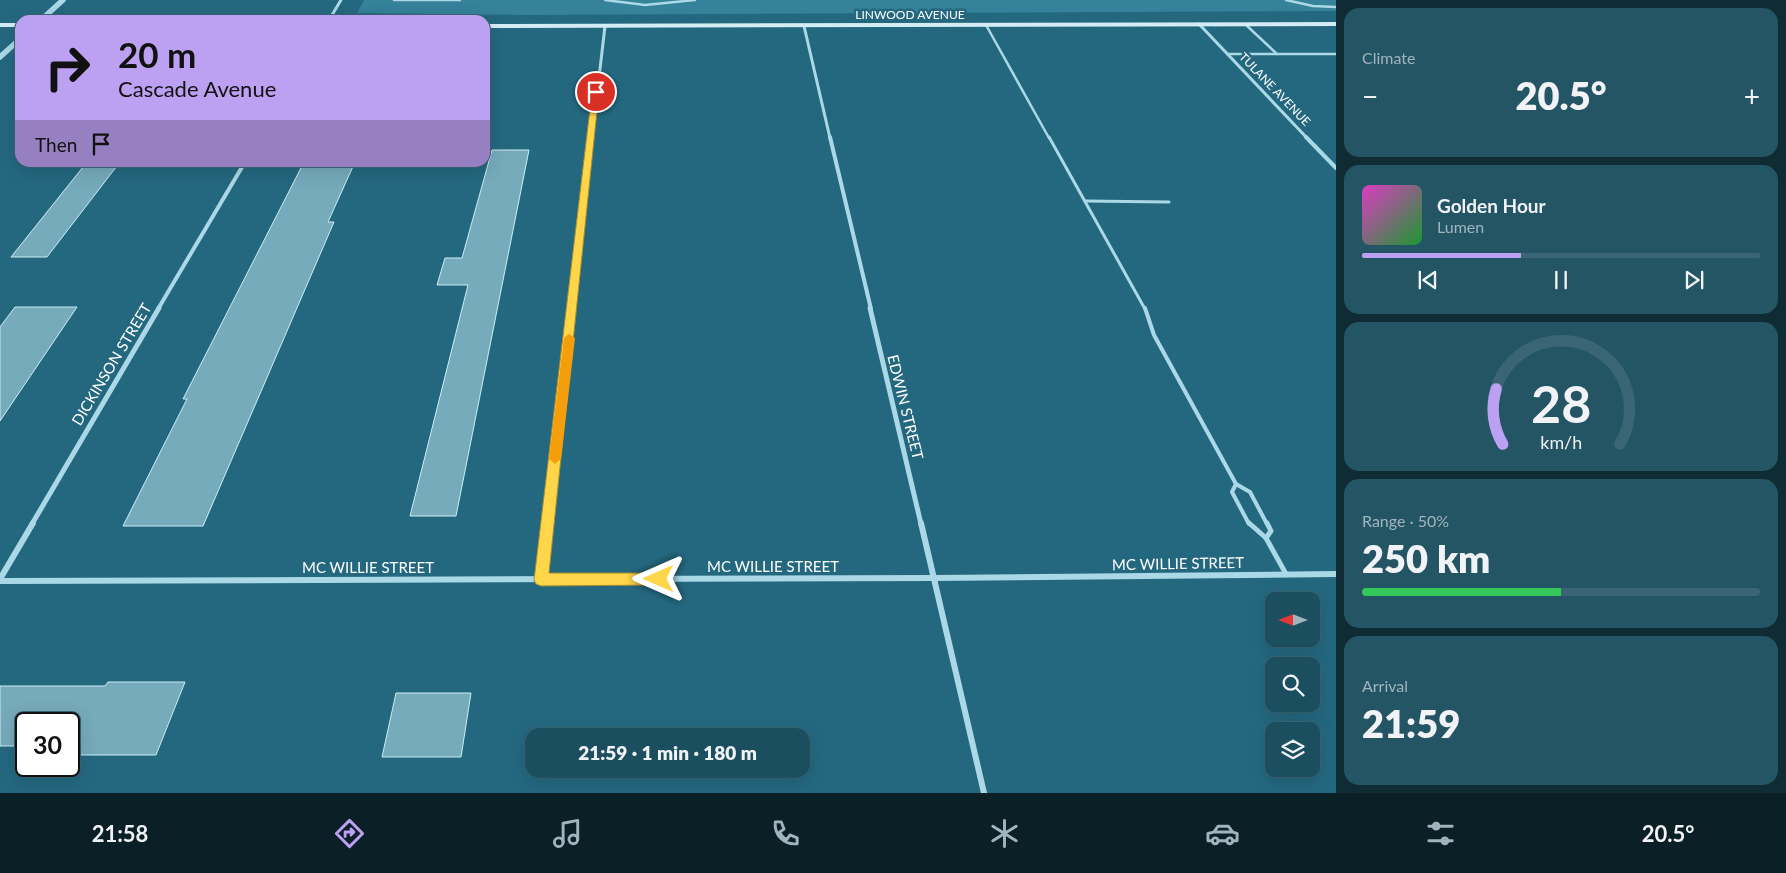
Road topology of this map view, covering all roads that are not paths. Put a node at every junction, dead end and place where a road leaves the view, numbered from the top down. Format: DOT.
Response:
graph roads {
  1 [pos="63,0"];
  2 [pos="341,0"];
  3 [pos="394,0"];
  4 [pos="460,0"];
  5 [pos="605,0"];
  6 [pos="695,0"];
  7 [pos="1286,0"];
  8 [pos="1336,7"];
  9 [pos="46,15"];
  10 [pos="332,15"];
  11 [pos="1199,24"];
  12 [pos="1245,24"];
  13 [pos="1336,24"];
  14 [pos="0,25"];
  15 [pos="15,25"];
  16 [pos="986,25"];
  17 [pos="490,26"];
  18 [pos="605,26"];
  19 [pos="804,26"];
  20 [pos="15,44"];
  21 [pos="1228,54"];
  22 [pos="1277,54"];
  23 [pos="1336,54"];
  24 [pos="0,57"];
  25 [pos="242,167"];
  26 [pos="1336,168"];
  27 [pos="1085,201"];
  28 [pos="1169,202"];
  29 [pos="1236,484"];
  30 [pos="1266,538"];
  31 [pos="1286,574"];
  32 [pos="1336,574"];
  33 [pos="934,578"];
  34 [pos="0,580"];
  35 [pos="541,580"];
  36 [pos="984,793"];
  1 -- 9 [label="street"];
  2 -- 10 [label="street"];
  3 -- 4 [label="lane"];
  5 -- 6 [label="lane"];
  7 -- 8 [label="lane"];
  11 -- 12 [label="main road, LINWOOD AVENUE"];
  11 -- 16 [label="main road, LINWOOD AVENUE"];
  11 -- 21 [label="street, TULANE AVENUE"];
  12 -- 13 [label="main road, LINWOOD AVENUE"];
  12 -- 22 [label="lane"];
  14 -- 15 [label="main road"];
  16 -- 19 [label="main road, LINWOOD AVENUE"];
  16 -- 27 [label="lane"];
  17 -- 18 [label="main road, LINWOOD AVENUE"];
  18 -- 19 [label="main road, LINWOOD AVENUE"];
  18 -- 35 [label="street"];
  19 -- 33 [label="street, EDWIN STREET"];
  20 -- 24 [label="street"];
  21 -- 22 [label="lane"];
  21 -- 26 [label="street, TULANE AVENUE"];
  22 -- 23 [label="lane"];
  25 -- 34 [label="street, DICKINSON STREET"];
  27 -- 28 [label="lane"];
  27 -- 29 [label="lane"];
  29 -- 30 [label="lane"];
  29 -- 30 [label="lane"];
  30 -- 31 [label="lane"];
  31 -- 32 [label="street, MC WILLIE STREET"];
  31 -- 33 [label="street, MC WILLIE STREET"];
  33 -- 35 [label="street, MC WILLIE STREET"];
  33 -- 36 [label="street, EDWIN STREET"];
  34 -- 35 [label="street, MC WILLIE STREET"];
}
